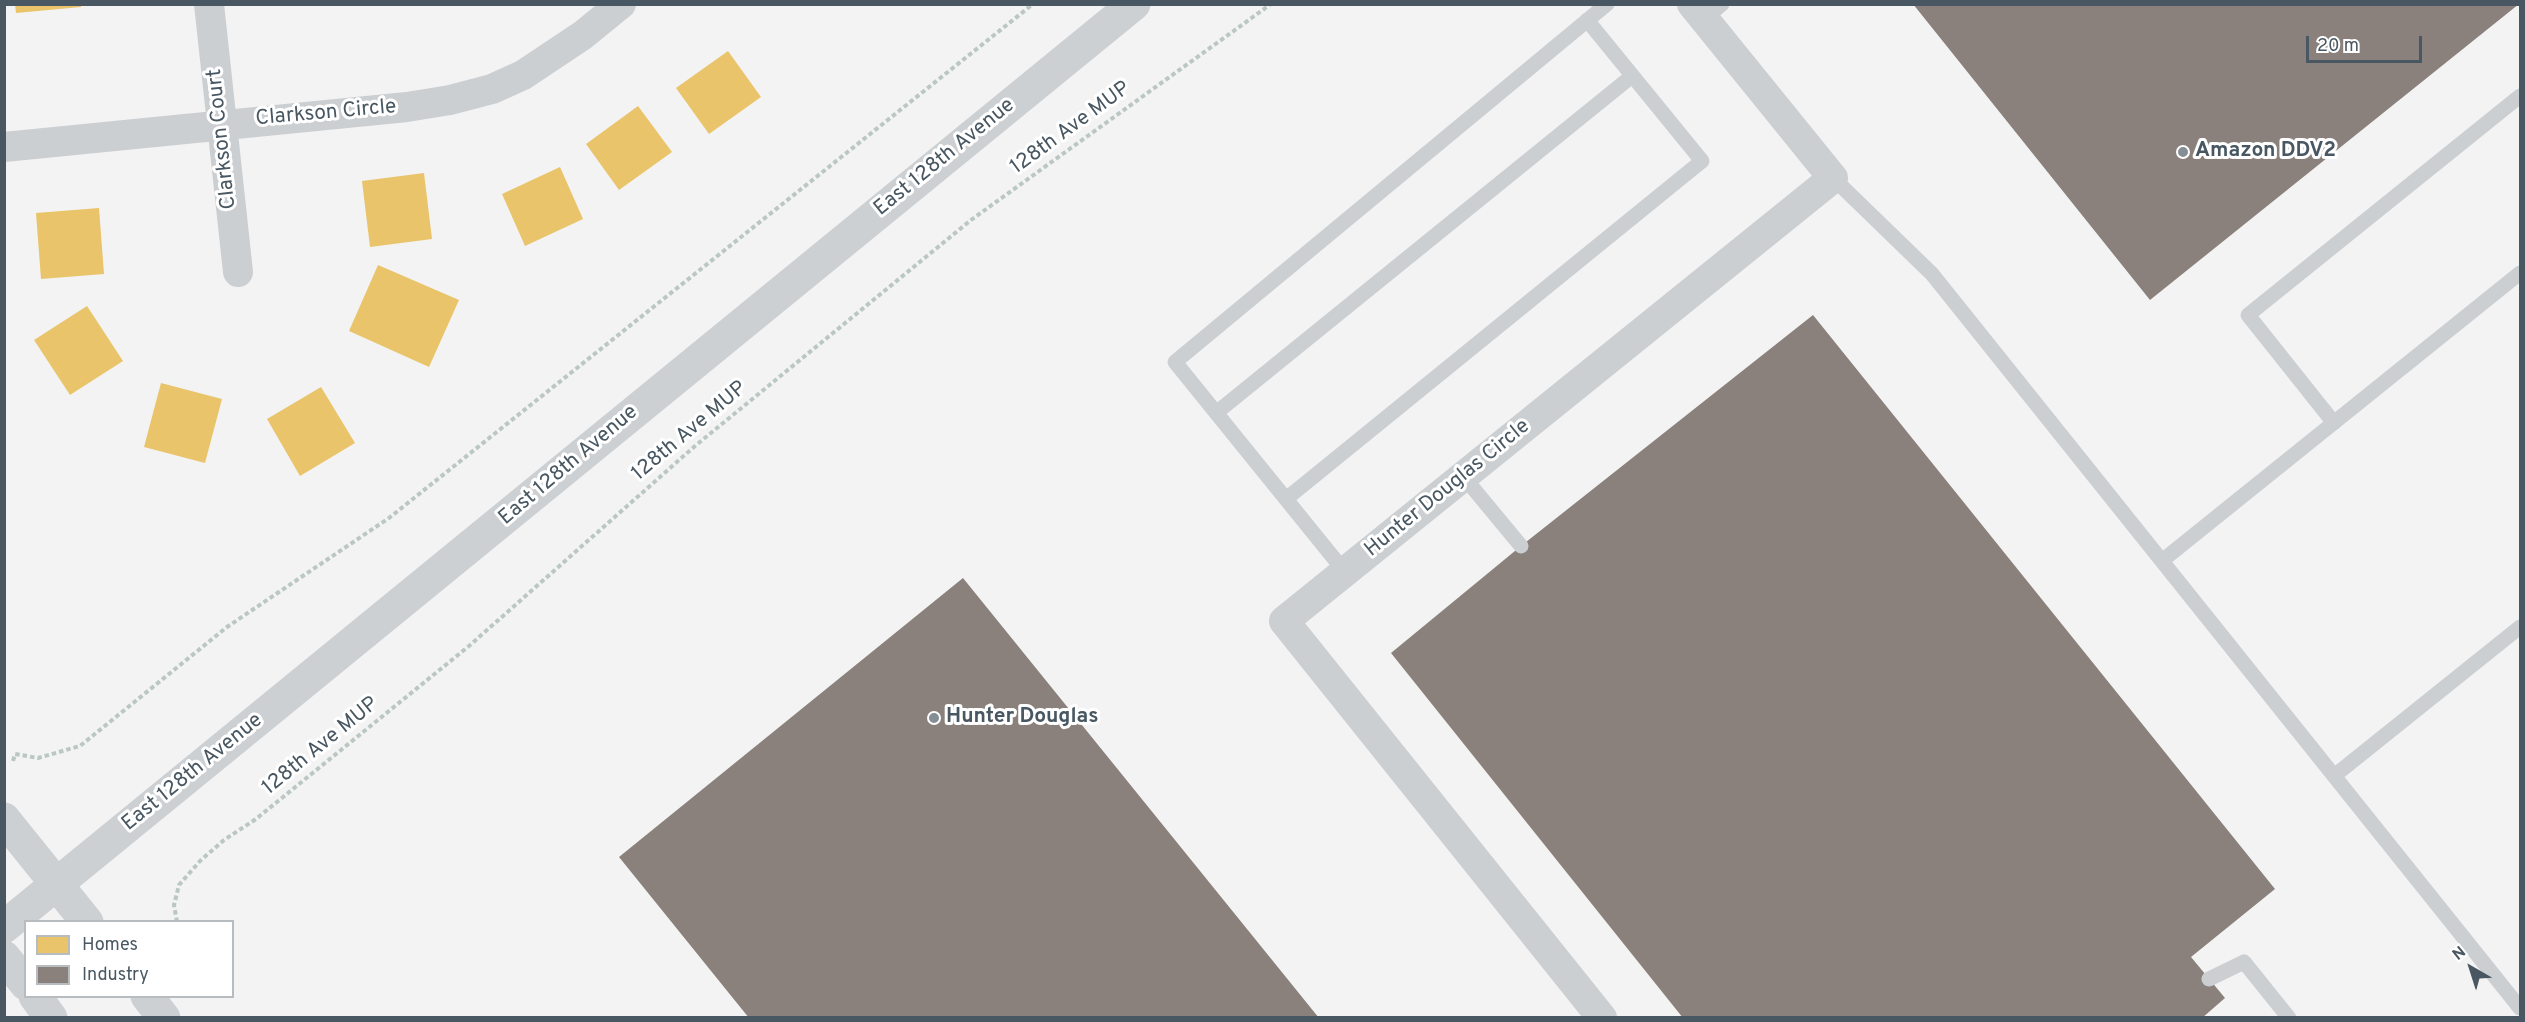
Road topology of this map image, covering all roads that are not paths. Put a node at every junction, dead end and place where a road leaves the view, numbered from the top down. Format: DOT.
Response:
graph roads {
  1 [pos="209,4"];
  2 [pos="621,4"];
  3 [pos="1134,4"];
  4 [pos="1606,4"];
  5 [pos="1706,9"];
  6 [pos="1587,20"];
  7 [pos="1632,76"];
  8 [pos="2520,96"];
  9 [pos="221,123"];
  10 [pos="4,147"];
  11 [pos="1833,178"];
  12 [pos="238,273"];
  13 [pos="2520,273"];
  14 [pos="1216,413"];
  15 [pos="2334,423"];
  16 [pos="1463,476"];
  17 [pos="1286,499"];
  18 [pos="1521,546"];
  19 [pos="2163,560"];
  20 [pos="1345,572"];
  21 [pos="2520,627"];
  22 [pos="2334,776"];
  23 [pos="4,819"];
  24 [pos="57,884"];
  25 [pos="86,920"];
  26 [pos="4,927"];
  27 [pos="4,957"];
  28 [pos="2209,979"];
  29 [pos="24,982"];
  30 [pos="37,998"];
  31 [pos="149,998"];
  32 [pos="2520,1008"];
  33 [pos="51,1017"];
  34 [pos="164,1017"];
  35 [pos="1602,1017"];
  36 [pos="2289,1017"];
  1 -- 9 [label="street, Clarkson Court"];
  2 -- 9 [label="street, Clarkson Circle"];
  3 -- 24 [label="main road, East 128th Avenue"];
  4 -- 6 [label="lane"];
  5 -- 11 [label="street"];
  6 -- 7 [label="lane"];
  6 -- 14 [label="lane"];
  7 -- 14 [label="lane"];
  7 -- 17 [label="lane"];
  8 -- 15 [label="lane"];
  9 -- 10 [label="street, Clarkson Circle"];
  9 -- 12 [label="street, Clarkson Court"];
  11 -- 16 [label="street, Hunter Douglas Circle"];
  11 -- 19 [label="lane"];
  13 -- 15 [label="lane"];
  14 -- 17 [label="lane"];
  15 -- 19 [label="lane"];
  16 -- 18 [label="lane"];
  16 -- 20 [label="street, Hunter Douglas Circle"];
  17 -- 20 [label="lane"];
  19 -- 22 [label="lane"];
  20 -- 35 [label="street, Hunter Douglas Circle"];
  21 -- 22 [label="lane"];
  22 -- 32 [label="lane"];
  23 -- 24 [label="main road"];
  24 -- 25 [label="main road"];
  24 -- 26 [label="main road, East 128th Avenue"];
  27 -- 29 [label="main road"];
  28 -- 36 [label="lane"];
  30 -- 33 [label="main road"];
  31 -- 34 [label="main road"];
}
